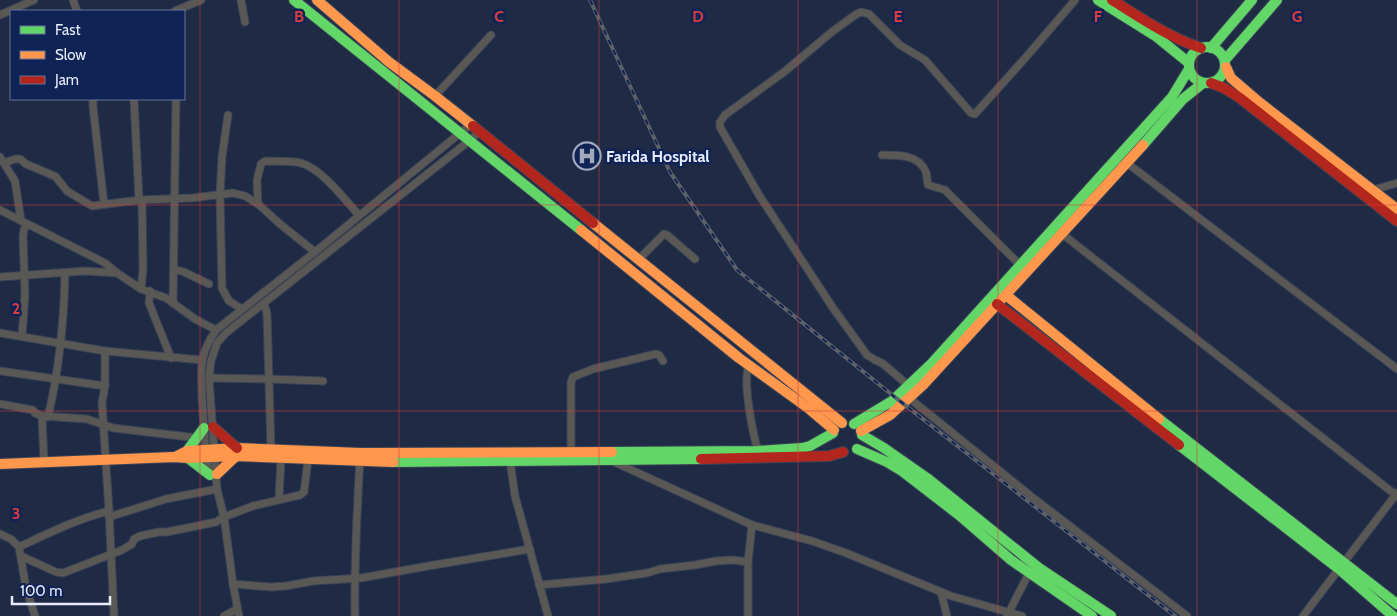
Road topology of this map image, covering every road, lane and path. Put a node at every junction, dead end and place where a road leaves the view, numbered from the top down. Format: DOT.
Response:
graph roads {
  1 [pos="34,0"];
  2 [pos="201,0"];
  3 [pos="241,0"];
  4 [pos="294,0"];
  5 [pos="317,0"];
  6 [pos="1075,0"];
  7 [pos="1098,0"];
  8 [pos="1112,0"];
  9 [pos="1252,0"];
  10 [pos="1277,0"];
  11 [pos="11,10"];
  12 [pos="177,10"];
  13 [pos="245,22"];
  14 [pos="492,35"];
  15 [pos="1206,48"];
  16 [pos="1225,64"];
  17 [pos="1189,66"];
  18 [pos="1207,83"];
  19 [pos="435,96"];
  20 [pos="93,100"];
  21 [pos="134,100"];
  22 [pos="176,100"];
  23 [pos="228,114"];
  24 [pos="470,124"];
  25 [pos="479,132"];
  26 [pos="460,134"];
  27 [pos="469,141"];
  28 [pos="882,155"];
  29 [pos="2,160"];
  30 [pos="1126,163"];
  31 [pos="1397,183"];
  32 [pos="1372,190"];
  33 [pos="220,195"];
  34 [pos="175,199"];
  35 [pos="141,200"];
  36 [pos="104,204"];
  37 [pos="258,204"];
  38 [pos="1397,209"];
  39 [pos="0,210"];
  40 [pos="359,215"];
  41 [pos="1397,221"];
  42 [pos="24,223"];
  43 [pos="1062,233"];
  44 [pos="315,252"];
  45 [pos="695,259"];
  46 [pos="638,260"];
  47 [pos="1020,265"];
  48 [pos="174,269"];
  49 [pos="65,273"];
  50 [pos="117,273"];
  51 [pos="24,276"];
  52 [pos="0,277"];
  53 [pos="209,284"];
  54 [pos="141,289"];
  55 [pos="150,291"];
  56 [pos="1006,295"];
  57 [pos="173,303"];
  58 [pos="264,303"];
  59 [pos="997,304"];
  60 [pos="242,309"];
  61 [pos="216,330"];
  62 [pos="0,333"];
  63 [pos="22,336"];
  64 [pos="60,343"];
  65 [pos="105,351"];
  66 [pos="171,358"];
  67 [pos="202,360"];
  68 [pos="663,361"];
  69 [pos="749,366"];
  70 [pos="1397,369"];
  71 [pos="0,371"];
  72 [pos="209,378"];
  73 [pos="56,379"];
  74 [pos="269,379"];
  75 [pos="323,381"];
  76 [pos="105,386"];
  77 [pos="909,386"];
  78 [pos="909,398"];
  79 [pos="0,404"];
  80 [pos="45,417"];
  81 [pos="820,418"];
  82 [pos="104,425"];
  83 [pos="208,428"];
  84 [pos="836,429"];
  85 [pos="859,430"];
  86 [pos="198,438"];
  87 [pos="816,442"];
  88 [pos="857,449"];
  89 [pos="271,450"];
  90 [pos="758,451"];
  91 [pos="237,452"];
  92 [pos="571,452"];
  93 [pos="842,452"];
  94 [pos="210,453"];
  95 [pos="188,455"];
  96 [pos="360,457"];
  97 [pos="281,459"];
  98 [pos="308,460"];
  99 [pos="106,461"];
  100 [pos="510,461"];
  101 [pos="612,461"];
  102 [pos="44,462"];
  103 [pos="0,464"];
  104 [pos="214,474"];
  105 [pos="218,489"];
  106 [pos="1396,494"];
  107 [pos="279,499"];
  108 [pos="109,514"];
  109 [pos="224,517"];
  110 [pos="752,525"];
  111 [pos="0,534"];
  112 [pos="19,547"];
  113 [pos="530,549"];
  114 [pos="110,554"];
  115 [pos="21,556"];
  116 [pos="748,562"];
  117 [pos="1342,565"];
  118 [pos="1029,573"];
  119 [pos="354,578"];
  120 [pos="233,584"];
  121 [pos="539,585"];
  122 [pos="941,592"];
  123 [pos="1397,604"];
  124 [pos="238,613"];
  125 [pos="1008,614"];
  126 [pos="35,616"];
  127 [pos="114,616"];
  128 [pos="224,616"];
  129 [pos="355,616"];
  130 [pos="548,616"];
  131 [pos="748,616"];
  132 [pos="947,616"];
  133 [pos="1022,616"];
  134 [pos="1092,616"];
  135 [pos="1112,616"];
  136 [pos="1187,616"];
  137 [pos="1303,616"];
  138 [pos="1394,616"];
  1 -- 11 [label="street"];
  2 -- 12 [label="street"];
  3 -- 13 [label="street"];
  4 -- 26 [label="street"];
  5 -- 19 [label="street"];
  6 -- 77 [label="street"];
  7 -- 17 [label="street"];
  8 -- 15 [label="street"];
  9 -- 15 [label="street"];
  10 -- 16 [label="street"];
  14 -- 19 [label="street"];
  15 -- 16 [label="street"];
  15 -- 17 [label="street"];
  16 -- 18 [label="street"];
  16 -- 32 [label="street"];
  17 -- 18 [label="street"];
  17 -- 47 [label="street"];
  18 -- 30 [label="street"];
  18 -- 41 [label="street"];
  19 -- 24 [label="street"];
  20 -- 36 [label="street"];
  21 -- 35 [label="street"];
  22 -- 34 [label="street"];
  23 -- 33 [label="street"];
  24 -- 25 [label="street"];
  24 -- 26 [label="street"];
  25 -- 27 [label="street"];
  25 -- 46 [label="street"];
  26 -- 27 [label="street"];
  26 -- 40 [label="street"];
  27 -- 58 [label="street"];
  27 -- 69 [label="street"];
  28 -- 47 [label="street"];
  29 -- 36 [label="street"];
  29 -- 42 [label="street"];
  30 -- 43 [label="street"];
  30 -- 70 [label="street"];
  31 -- 32 [label="street"];
  32 -- 38 [label="street"];
  33 -- 34 [label="street"];
  33 -- 37 [label="street"];
  33 -- 60 [label="street"];
  34 -- 35 [label="street"];
  34 -- 48 [label="street"];
  35 -- 36 [label="street"];
  35 -- 54 [label="street"];
  37 -- 40 [label="street"];
  37 -- 44 [label="street"];
  39 -- 42 [label="street"];
  40 -- 44 [label="street"];
  42 -- 50 [label="street"];
  42 -- 51 [label="street"];
  43 -- 56 [label="street"];
  43 -- 106 [label="street"];
  44 -- 60 [label="street"];
  45 -- 46 [label="street"];
  46 -- 84 [label="street"];
  47 -- 77 [label="street"];
  48 -- 53 [label="street"];
  48 -- 57 [label="street"];
  49 -- 50 [label="street"];
  49 -- 51 [label="street"];
  49 -- 64 [label="street"];
  50 -- 54 [label="street"];
  51 -- 52 [label="street"];
  51 -- 63 [label="street"];
  54 -- 55 [label="street"];
  55 -- 57 [label="street"];
  55 -- 66 [label="street"];
  56 -- 59 [label="street"];
  56 -- 117 [label="street"];
  57 -- 61 [label="street"];
  58 -- 72 [label="street"];
  58 -- 74 [label="street"];
  59 -- 78 [label="street"];
  59 -- 117 [label="street"];
  60 -- 61 [label="street"];
  61 -- 67 [label="street"];
  62 -- 63 [label="street"];
  63 -- 64 [label="street"];
  64 -- 65 [label="street"];
  64 -- 73 [label="street"];
  65 -- 66 [label="street"];
  65 -- 76 [label="street"];
  66 -- 67 [label="street"];
  67 -- 83 [label="street"];
  68 -- 92 [label="street"];
  69 -- 81 [label="street"];
  69 -- 90 [label="street"];
  71 -- 73 [label="street"];
  72 -- 74 [label="street"];
  72 -- 83 [label="street"];
  73 -- 76 [label="street"];
  73 -- 80 [label="street"];
  74 -- 75 [label="street"];
  74 -- 89 [label="street"];
  76 -- 82 [label="street"];
  77 -- 85 [label="street"];
  78 -- 85 [label="street"];
  78 -- 136 [label="street"];
  79 -- 80 [label="street"];
  80 -- 82 [label="street"];
  80 -- 102 [label="street"];
  81 -- 84 [label="street"];
  81 -- 87 [label="street"];
  82 -- 86 [label="street"];
  82 -- 99 [label="street"];
  83 -- 86 [label="street"];
  83 -- 91 [label="street"];
  83 -- 94 [label="street"];
  84 -- 85 [label="street"];
  84 -- 87 [label="street"];
  84 -- 93 [label="street"];
  85 -- 88 [label="street"];
  85 -- 135 [label="street"];
  86 -- 95 [label="street"];
  87 -- 90 [label="street"];
  88 -- 93 [label="street"];
  88 -- 118 [label="street"];
  89 -- 91 [label="street"];
  89 -- 96 [label="street"];
  90 -- 92 [label="street"];
  91 -- 94 [label="street"];
  91 -- 97 [label="street"];
  91 -- 104 [label="street"];
  92 -- 96 [label="street"];
  93 -- 101 [label="street"];
  94 -- 95 [label="street"];
  94 -- 104 [label="street"];
  95 -- 99 [label="street"];
  95 -- 104 [label="street"];
  96 -- 98 [label="street"];
  96 -- 100 [label="street"];
  96 -- 119 [label="street"];
  97 -- 98 [label="street"];
  97 -- 107 [label="street"];
  98 -- 107 [label="street"];
  99 -- 102 [label="street"];
  99 -- 108 [label="street"];
  100 -- 101 [label="street"];
  100 -- 113 [label="street"];
  101 -- 110 [label="street"];
  102 -- 103 [label="street"];
  104 -- 105 [label="street"];
  105 -- 108 [label="street"];
  105 -- 109 [label="street"];
  106 -- 117 [label="street"];
  107 -- 109 [label="street"];
  108 -- 112 [label="street"];
  108 -- 114 [label="street"];
  109 -- 114 [label="street"];
  109 -- 120 [label="street"];
  110 -- 116 [label="street"];
  110 -- 122 [label="street"];
  111 -- 112 [label="street"];
  112 -- 115 [label="street"];
  113 -- 119 [label="street"];
  113 -- 121 [label="street"];
  114 -- 115 [label="street"];
  114 -- 127 [label="street"];
  115 -- 126 [label="street"];
  116 -- 121 [label="street"];
  116 -- 131 [label="street"];
  117 -- 123 [label="street"];
  117 -- 137 [label="street"];
  117 -- 138 [label="street"];
  118 -- 125 [label="street"];
  118 -- 134 [label="street"];
  119 -- 120 [label="street"];
  119 -- 129 [label="street"];
  120 -- 124 [label="street"];
  121 -- 130 [label="street"];
  122 -- 125 [label="street"];
  122 -- 132 [label="street"];
  124 -- 128 [label="street"];
  125 -- 133 [label="street"];
}
